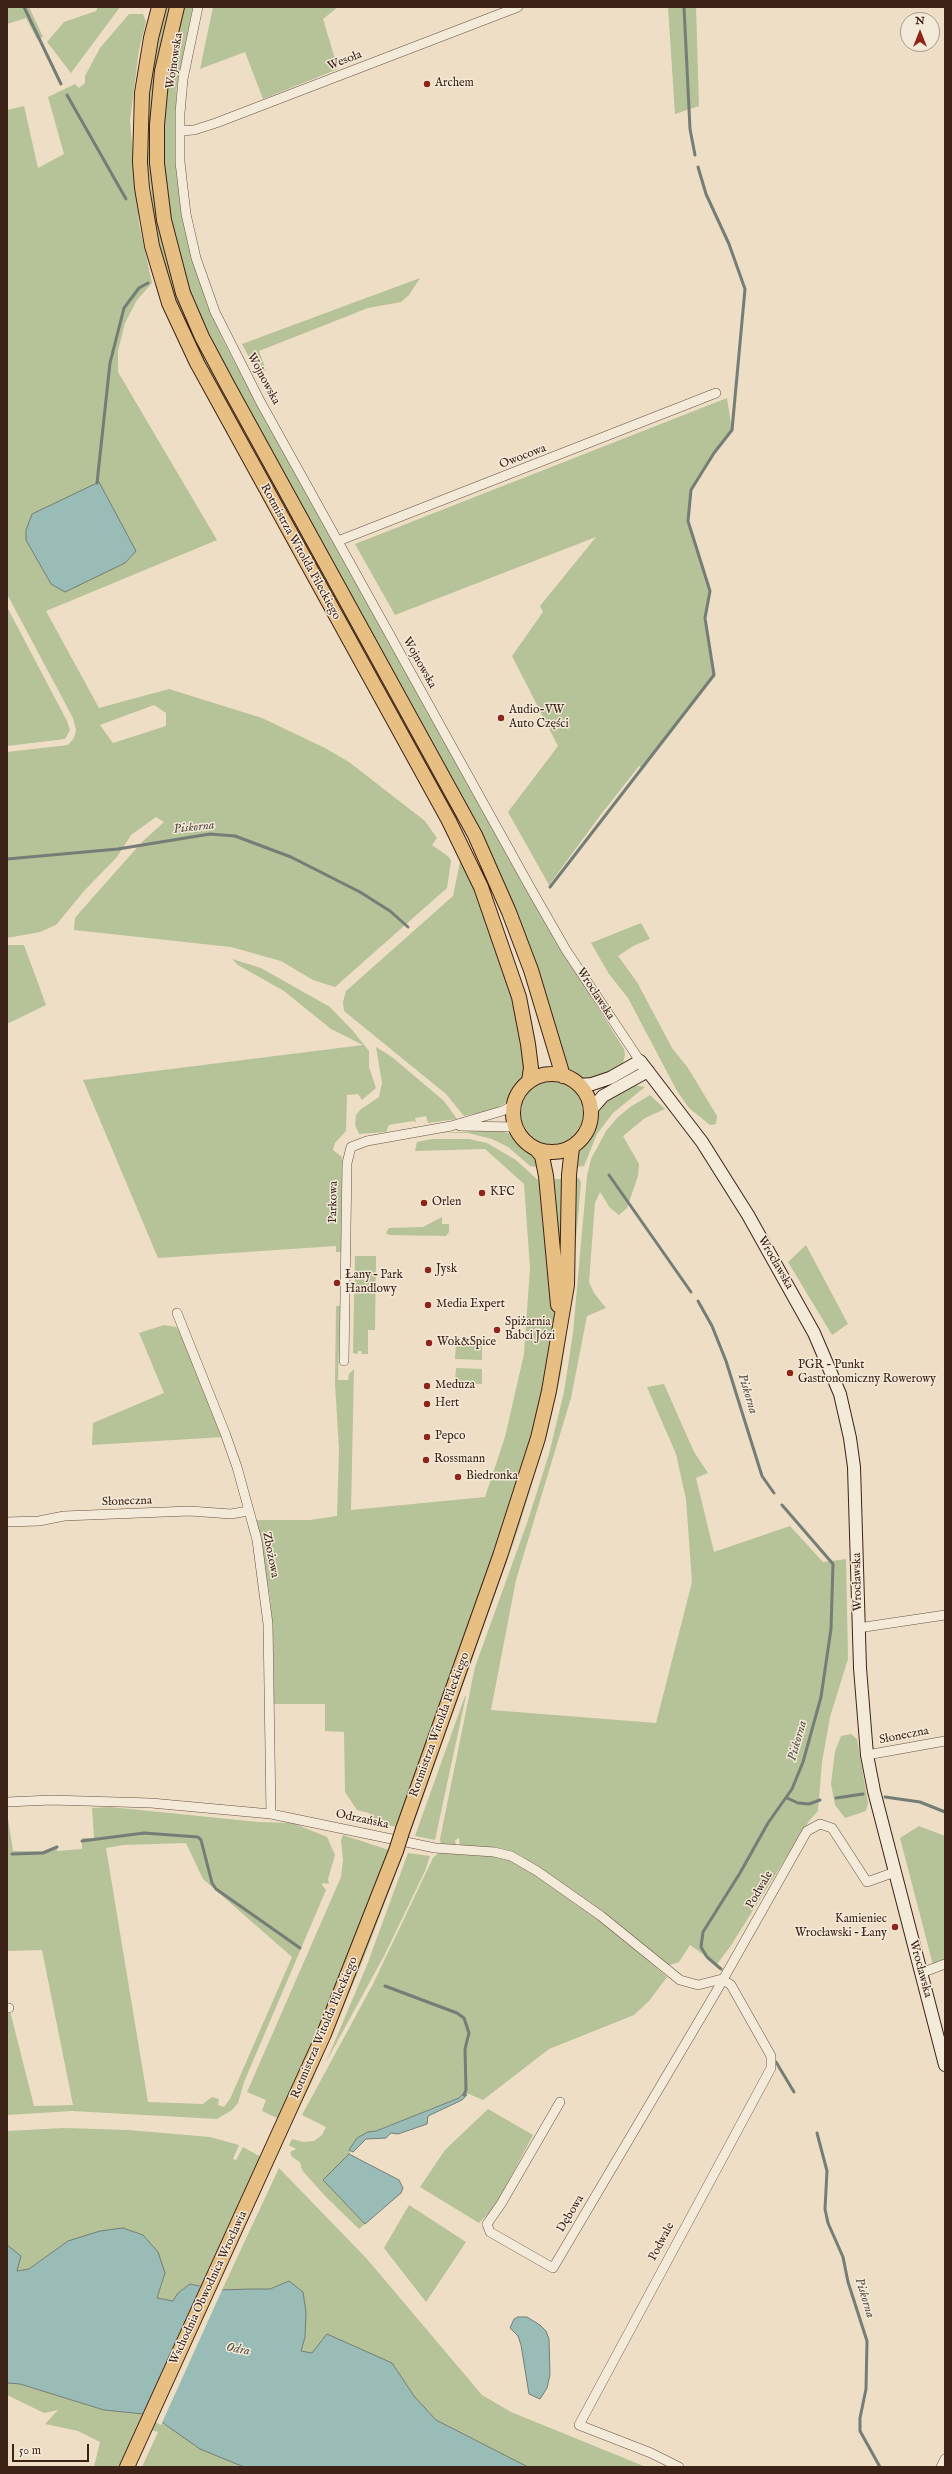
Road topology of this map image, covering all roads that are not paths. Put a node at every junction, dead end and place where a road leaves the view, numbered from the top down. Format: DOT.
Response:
graph roads {
  1 [pos="159,7"];
  2 [pos="177,7"];
  3 [pos="198,7"];
  4 [pos="518,7"];
  5 [pos="180,132"];
  6 [pos="716,393"];
  7 [pos="338,541"];
  8 [pos="442,729"];
  9 [pos="640,1061"];
  10 [pos="648,1071"];
  11 [pos="563,1076"];
  12 [pos="529,1081"];
  13 [pos="578,1085"];
  14 [pos="514,1105"];
  15 [pos="590,1110"];
  16 [pos="451,1126"];
  17 [pos="516,1127"];
  18 [pos="572,1147"];
  19 [pos="537,1150"];
  20 [pos="177,1313"];
  21 [pos="559,1330"];
  22 [pos="344,1361"];
  23 [pos="248,1511"];
  24 [pos="7,1522"];
  25 [pos="945,1615"];
  26 [pos="858,1628"];
  27 [pos="945,1740"];
  28 [pos="867,1756"];
  29 [pos="7,1802"];
  30 [pos="271,1814"];
  31 [pos="895,1872"];
  32 [pos="945,1964"];
  33 [pos="921,1973"];
  34 [pos="722,1979"];
  35 [pos="945,2066"];
  36 [pos="560,2102"];
  37 [pos="290,2110"];
  38 [pos="945,2459"];
  39 [pos="127,2467"];
  40 [pos="679,2467"];
  41 [pos="940,2467"];
  1 -- 12 [label="main road, Rotmistrza Witolda Pileckiego"];
  2 -- 11 [label="main road, Rotmistrza Witolda Pileckiego"];
  3 -- 5 [label="street, Wojnowska"];
  4 -- 5 [label="street, Wesoła"];
  5 -- 7 [label="street, Wojnowska"];
  6 -- 7 [label="street, Owocowa"];
  7 -- 8 [label="street, Wojnowska"];
  8 -- 9 [label="street, Wrocławska"];
  9 -- 10 [label="main road, Wrocławska"];
  9 -- 13 [label="main road"];
  10 -- 15 [label="main road"];
  10 -- 26 [label="main road, Wrocławska"];
  11 -- 12 [label="main road"];
  11 -- 13 [label="main road"];
  12 -- 14 [label="main road"];
  13 -- 15 [label="main road"];
  14 -- 16 [label="street"];
  14 -- 17 [label="main road"];
  15 -- 18 [label="main road"];
  16 -- 17 [label="street"];
  16 -- 22 [label="street, Parkowa"];
  17 -- 19 [label="main road"];
  18 -- 19 [label="main road"];
  18 -- 21 [label="main road, Rotmistrza Witolda Pileckiego"];
  19 -- 21 [label="main road, Rotmistrza Witolda Pileckiego"];
  20 -- 23 [label="street, Zbożowa"];
  21 -- 37 [label="main road, Rotmistrza Witolda Pileckiego, bridge"];
  23 -- 24 [label="street, Słoneczna"];
  23 -- 30 [label="street, Zbożowa"];
  25 -- 26 [label="street"];
  26 -- 28 [label="main road, Wrocławska"];
  27 -- 28 [label="street, Słoneczna"];
  28 -- 31 [label="main road, Wrocławska"];
  29 -- 30 [label="street, Odrzańska"];
  30 -- 34 [label="street, Odrzańska"];
  31 -- 33 [label="main road, Wrocławska"];
  31 -- 34 [label="street, Podwale"];
  32 -- 33 [label="street"];
  33 -- 35 [label="main road, Wrocławska"];
  34 -- 36 [label="street, Dębowa"];
  34 -- 40 [label="street, Podwale"];
  37 -- 39 [label="main road, Wschodnia Obwodnica Wrocławia"];
  38 -- 41 [label="street"];
}
